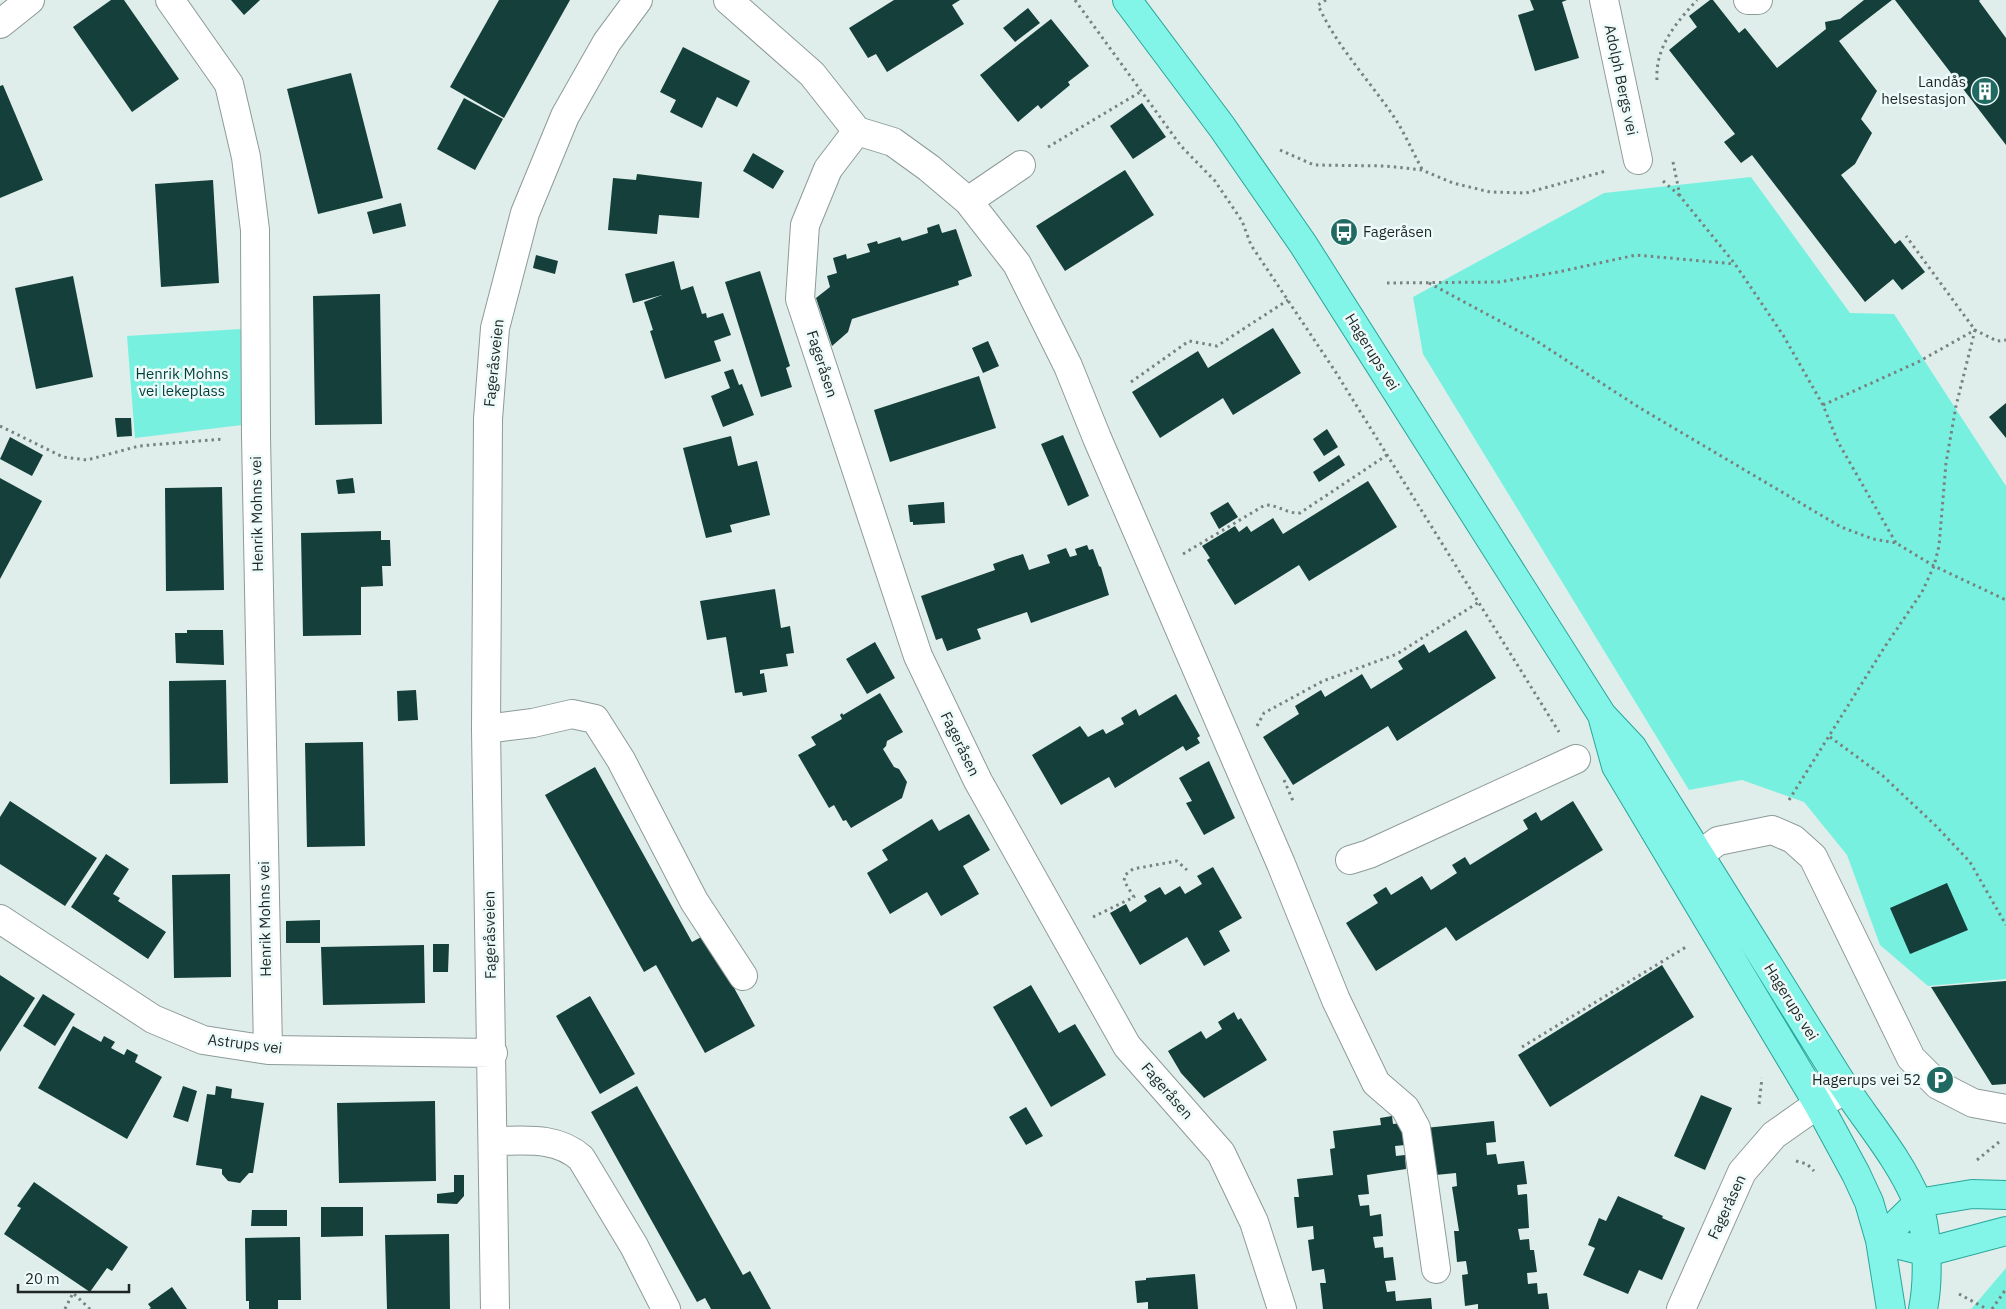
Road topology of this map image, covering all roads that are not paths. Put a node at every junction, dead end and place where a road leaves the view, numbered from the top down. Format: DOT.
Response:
graph roads {
  1 [pos="30,0"];
  2 [pos="170,0"];
  3 [pos="638,0"];
  4 [pos="728,0"];
  5 [pos="1127,0"];
  6 [pos="1604,0"];
  7 [pos="1748,0"];
  8 [pos="1758,0"];
  9 [pos="0,24"];
  10 [pos="857,132"];
  11 [pos="1638,160"];
  12 [pos="1022,165"];
  13 [pos="968,202"];
  14 [pos="1602,715"];
  15 [pos="486,729"];
  16 [pos="1576,759"];
  17 [pos="1700,854"];
  18 [pos="1350,860"];
  19 [pos="1678,870"];
  20 [pos="0,920"];
  21 [pos="743,976"];
  22 [pos="268,1050"];
  23 [pos="493,1053"];
  24 [pos="1846,1090"];
  25 [pos="1818,1104"];
  26 [pos="2006,1109"];
  27 [pos="494,1140"];
  28 [pos="2006,1195"];
  29 [pos="1918,1203"];
  30 [pos="2006,1231"];
  31 [pos="1880,1240"];
  32 [pos="1927,1252"];
  33 [pos="1436,1269"];
  34 [pos="495,1309"];
  35 [pos="666,1309"];
  36 [pos="1282,1309"];
  37 [pos="1681,1309"];
  38 [pos="1891,1309"];
  39 [pos="1923,1309"];
  1 -- 9 [label="street"];
  2 -- 22 [label="street, Henrik Mohns vei"];
  3 -- 15 [label="street, Fageråsveien"];
  4 -- 10 [label="street"];
  5 -- 14 [label="main road, Hagerups vei"];
  6 -- 11 [label="street, Adolph Bergs vei"];
  7 -- 8 [label="street"];
  10 -- 13 [label="street"];
  10 -- 36 [label="street, Fageråsen"];
  12 -- 13 [label="street"];
  13 -- 33 [label="street"];
  14 -- 17 [label="main road, Hagerups vei"];
  14 -- 19 [label="main road, Hagerups vei"];
  15 -- 21 [label="street"];
  15 -- 23 [label="street, Fageråsveien"];
  16 -- 18 [label="street"];
  17 -- 19 [label="street"];
  17 -- 24 [label="main road, Hagerups vei"];
  17 -- 26 [label="street"];
  19 -- 25 [label="main road, Hagerups vei"];
  20 -- 22 [label="street, Astrups vei"];
  22 -- 23 [label="street, Astrups vei"];
  23 -- 27 [label="street, Fageråsveien"];
  24 -- 25 [label="street, Fageråsen"];
  24 -- 29 [label="main road, Hagerups vei"];
  25 -- 31 [label="main road, Hagerups vei"];
  25 -- 37 [label="street, Fageråsen"];
  27 -- 34 [label="street, Fageråsveien"];
  27 -- 35 [label="street"];
  28 -- 29 [label="main road"];
  29 -- 31 [label="main road"];
  29 -- 32 [label="main road, Hagerups vei"];
  30 -- 32 [label="main road"];
  31 -- 32 [label="main road"];
  31 -- 38 [label="main road, Hagerups vei"];
  32 -- 39 [label="main road, Hagerups vei"];
}
